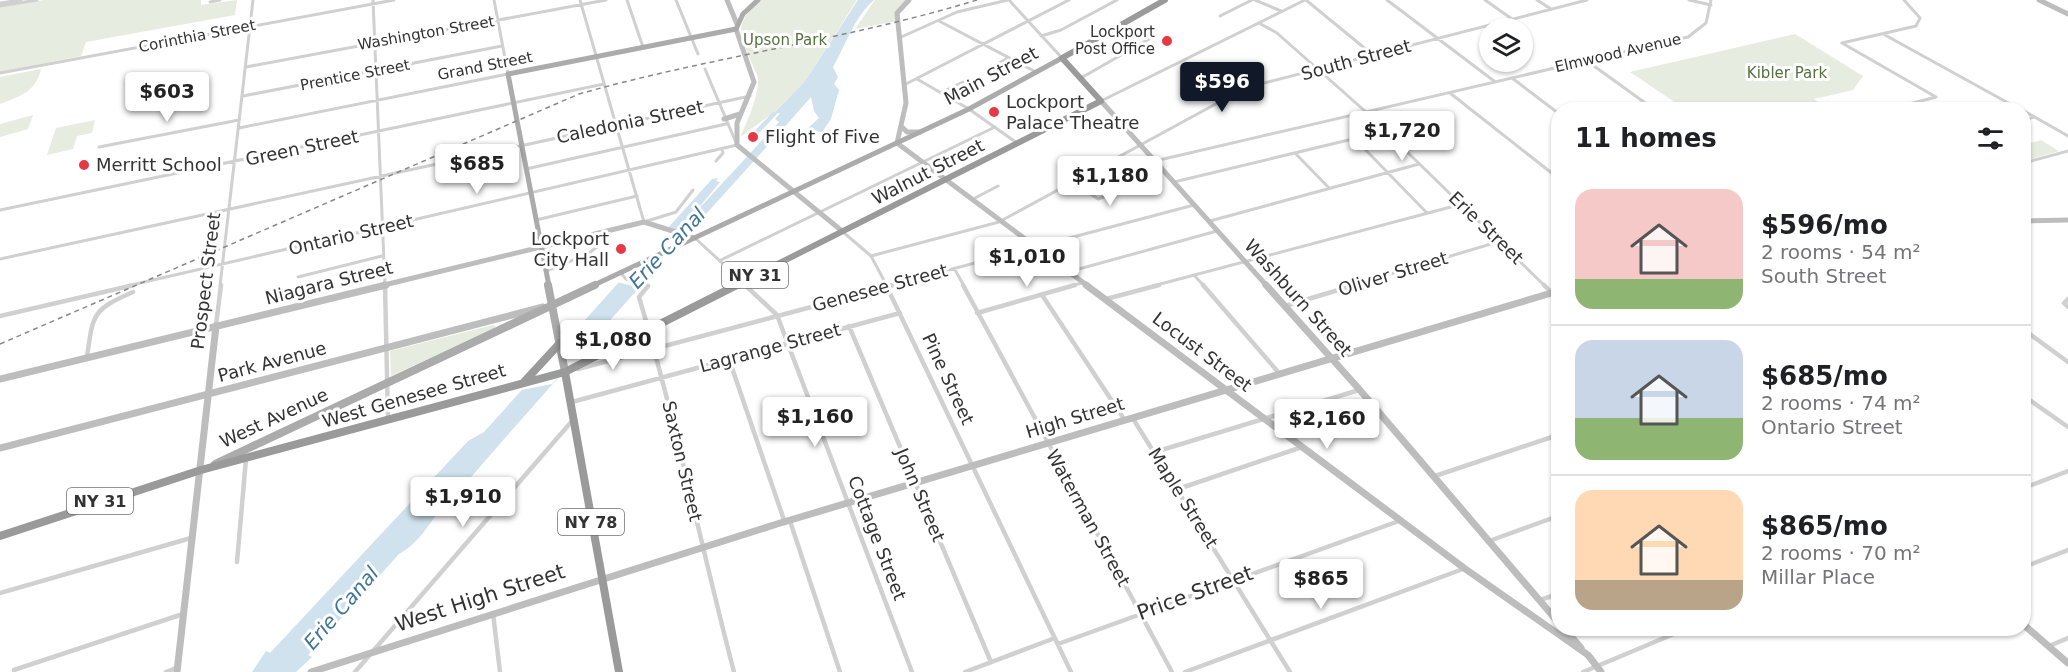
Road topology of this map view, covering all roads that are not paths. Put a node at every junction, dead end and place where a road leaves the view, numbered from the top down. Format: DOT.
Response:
graph roads {
  1 [pos="21,0"];
  2 [pos="37,0"];
  3 [pos="220,0"];
  4 [pos="253,0"];
  5 [pos="394,0"];
  6 [pos="494,0"];
  7 [pos="606,0"];
  8 [pos="627,0"];
  9 [pos="676,0"];
  10 [pos="727,0"];
  11 [pos="758,0"];
  12 [pos="909,0"];
  13 [pos="1008,0"];
  14 [pos="1069,0"];
  15 [pos="1118,0"];
  16 [pos="1165,0"];
  17 [pos="1254,0"];
  18 [pos="1306,0"];
  19 [pos="1387,0"];
  20 [pos="1485,0"];
  21 [pos="1537,0"];
  22 [pos="1587,0"];
  23 [pos="1689,0"];
  24 [pos="1904,0"];
  25 [pos="2040,0"];
  26 [pos="210,2"];
  27 [pos="373,2"];
  28 [pos="580,2"];
  29 [pos="1711,2"];
  30 [pos="0,5"];
  31 [pos="1551,9"];
  32 [pos="732,10"];
  33 [pos="1281,11"];
  34 [pos="742,14"];
  35 [pos="2068,14"];
  36 [pos="1220,16"];
  37 [pos="1509,18"];
  38 [pos="1519,18"];
  39 [pos="498,19"];
  40 [pos="938,20"];
  41 [pos="1028,21"];
  42 [pos="1258,23"];
  43 [pos="250,26"];
  44 [pos="736,27"];
  45 [pos="1479,28"];
  46 [pos="1156,34"];
  47 [pos="1884,34"];
  48 [pos="1041,36"];
  49 [pos="691,37"];
  50 [pos="899,38"];
  51 [pos="1437,39"];
  52 [pos="375,42"];
  53 [pos="983,44"];
  54 [pos="502,46"];
  55 [pos="643,47"];
  56 [pos="698,54"];
  57 [pos="1374,55"];
  58 [pos="595,57"];
  59 [pos="1008,58"];
  60 [pos="1062,58"];
  61 [pos="1587,61"];
  62 [pos="997,64"];
  63 [pos="246,66"];
  64 [pos="705,69"];
  65 [pos="1318,70"];
  66 [pos="375,71"];
  67 [pos="1036,71"];
  68 [pos="0,73"];
  69 [pos="508,74"];
  70 [pos="917,78"];
  71 [pos="1080,78"];
  72 [pos="1512,78"];
  73 [pos="1494,81"];
  74 [pos="963,82"];
  75 [pos="604,84"];
  76 [pos="904,85"];
  77 [pos="941,92"];
  78 [pos="1450,92"];
  79 [pos="243,96"];
  80 [pos="750,96"];
  81 [pos="376,100"];
  82 [pos="1101,101"];
  83 [pos="1644,102"];
  84 [pos="1917,102"];
  85 [pos="2007,102"];
  86 [pos="718,103"];
  87 [pos="514,104"];
  88 [pos="968,108"];
  89 [pos="1551,108"];
  90 [pos="1366,112"];
  91 [pos="741,114"];
  92 [pos="2031,115"];
  93 [pos="2035,117"];
  94 [pos="2031,118"];
  95 [pos="239,120"];
  96 [pos="725,122"];
  97 [pos="615,126"];
  98 [pos="900,126"];
  99 [pos="995,127"];
  100 [pos="238,128"];
  101 [pos="1387,131"];
  102 [pos="377,132"];
  103 [pos="918,132"];
  104 [pos="2068,136"];
  105 [pos="1355,139"];
  106 [pos="897,142"];
  107 [pos="1018,143"];
  108 [pos="736,145"];
  109 [pos="522,146"];
  110 [pos="1140,146"];
  111 [pos="99,147"];
  112 [pos="622,148"];
  113 [pos="722,149"];
  114 [pos="2068,151"];
  115 [pos="1295,153"];
  116 [pos="716,161"];
  117 [pos="1155,161"];
  118 [pos="2031,161"];
  119 [pos="235,162"];
  120 [pos="922,163"];
  121 [pos="1419,164"];
  122 [pos="526,169"];
  123 [pos="629,171"];
  124 [pos="1388,172"];
  125 [pos="1551,172"];
  126 [pos="379,176"];
  127 [pos="945,180"];
  128 [pos="1073,182"];
  129 [pos="1174,182"];
  130 [pos="998,186"];
  131 [pos="1329,189"];
  132 [pos="693,190"];
  133 [pos="794,190"];
  134 [pos="1124,190"];
  135 [pos="531,194"];
  136 [pos="637,196"];
  137 [pos="972,200"];
  138 [pos="1462,204"];
  139 [pos="1194,205"];
  140 [pos="230,209"];
  141 [pos="0,210"];
  142 [pos="820,212"];
  143 [pos="1427,213"];
  144 [pos="536,220"];
  145 [pos="2031,220"];
  146 [pos="2068,220"];
  147 [pos="1210,221"];
  148 [pos="644,222"];
  149 [pos="999,222"];
  150 [pos="381,228"];
  151 [pos="842,231"];
  152 [pos="1219,231"];
  153 [pos="600,233"];
  154 [pos="687,240"];
  155 [pos="1501,241"];
  156 [pos="1034,247"];
  157 [pos="540,248"];
  158 [pos="871,255"];
  159 [pos="382,256"];
  160 [pos="0,259"];
  161 [pos="721,260"];
  162 [pos="1245,262"];
  163 [pos="223,264"];
  164 [pos="954,268"];
  165 [pos="545,271"];
  166 [pos="624,271"];
  167 [pos="1067,272"];
  168 [pos="1194,275"];
  169 [pos="298,277"];
  170 [pos="742,282"];
  171 [pos="1082,283"];
  172 [pos="384,285"];
  173 [pos="887,286"];
  174 [pos="1551,288"];
  175 [pos="133,292"];
  176 [pos="1551,293"];
  177 [pos="1042,295"];
  178 [pos="1106,299"];
  179 [pos="2068,299"];
  180 [pos="552,304"];
  181 [pos="1285,306"];
  182 [pos="2068,307"];
  183 [pos="900,313"];
  184 [pos="977,313"];
  185 [pos="777,315"];
  186 [pos="0,316"];
  187 [pos="216,326"];
  188 [pos="849,327"];
  189 [pos="650,330"];
  190 [pos="2031,335"];
  191 [pos="559,341"];
  192 [pos="786,344"];
  193 [pos="388,348"];
  194 [pos="655,349"];
  195 [pos="87,357"];
  196 [pos="1331,357"];
  197 [pos="729,359"];
  198 [pos="2068,362"];
  199 [pos="564,372"];
  200 [pos="1279,372"];
  201 [pos="663,377"];
  202 [pos="0,378"];
  203 [pos="388,382"];
  204 [pos="519,384"];
  205 [pos="1226,388"];
  206 [pos="1359,389"];
  207 [pos="208,394"];
  208 [pos="2031,401"];
  209 [pos="571,403"];
  210 [pos="1132,416"];
  211 [pos="1266,418"];
  212 [pos="574,419"];
  213 [pos="1124,420"];
  214 [pos="388,421"];
  215 [pos="2068,427"];
  216 [pos="1551,437"];
  217 [pos="1047,442"];
  218 [pos="1303,447"];
  219 [pos="0,448"];
  220 [pos="1155,452"];
  221 [pos="246,459"];
  222 [pos="973,466"];
  223 [pos="201,470"];
  224 [pos="2068,471"];
  225 [pos="1434,476"];
  226 [pos="914,483"];
  227 [pos="2031,485"];
  228 [pos="1179,489"];
  229 [pos="849,503"];
  230 [pos="1551,519"];
  231 [pos="1401,520"];
  232 [pos="787,522"];
  233 [pos="0,536"];
  234 [pos="192,538"];
  235 [pos="1489,541"];
  236 [pos="701,548"];
  237 [pos="2068,550"];
  238 [pos="237,562"];
  239 [pos="2031,564"];
  240 [pos="1464,568"];
  241 [pos="601,578"];
  242 [pos="1233,579"];
  243 [pos="0,593"];
  244 [pos="1551,597"];
  245 [pos="1539,601"];
  246 [pos="493,613"];
  247 [pos="184,614"];
  248 [pos="1140,614"];
  249 [pos="1551,614"];
  250 [pos="1551,630"];
  251 [pos="2031,631"];
  252 [pos="1560,636"];
  253 [pos="1571,636"];
  254 [pos="1671,636"];
  255 [pos="1055,638"];
  256 [pos="2068,638"];
  257 [pos="1270,640"];
  258 [pos="1058,644"];
  259 [pos="2048,646"];
  260 [pos="371,652"];
  261 [pos="1588,656"];
  262 [pos="991,662"];
  263 [pos="2068,663"];
  264 [pos="1599,669"];
  265 [pos="14,670"];
  266 [pos="177,670"];
  267 [pos="166,672"];
  268 [pos="310,672"];
  269 [pos="355,672"];
  270 [pos="500,672"];
  271 [pos="619,672"];
  272 [pos="734,672"];
  273 [pos="840,672"];
  274 [pos="912,672"];
  275 [pos="965,672"];
  276 [pos="1071,672"];
  277 [pos="1172,672"];
  278 [pos="1185,672"];
  279 [pos="1290,672"];
  280 [pos="1583,672"];
  1 -- 30 [label="street"];
  2 -- 30 [label="street"];
  3 -- 26 [label="street"];
  4 -- 43 [label="street, Prospect Street"];
  5 -- 27 [label="street, Corinthia Street"];
  6 -- 39 [label="street"];
  7 -- 28 [label="street, Washington Street"];
  8 -- 55 [label="street"];
  9 -- 49 [label="street"];
  10 -- 32 [label="street"];
  11 -- 34 [label="main road"];
  12 -- 50 [label="street"];
  13 -- 40 [label="street"];
  13 -- 41 [label="street, Washburn Street"];
  14 -- 41 [label="street"];
  15 -- 48 [label="street"];
  16 -- 60 [label="highway"];
  17 -- 33 [label="street"];
  17 -- 36 [label="street"];
  18 -- 33 [label="street, Walnut Street"];
  18 -- 57 [label="street"];
  19 -- 51 [label="street"];
  20 -- 37 [label="street"];
  21 -- 31 [label="street"];
  22 -- 31 [label="street, South Street"];
  23 -- 29 [label="street"];
  24 -- 47 [label="street"];
  25 -- 35 [label="street"];
  27 -- 43 [label="street, Corinthia Street"];
  27 -- 52 [label="street"];
  28 -- 39 [label="street, Washington Street"];
  28 -- 58 [label="street"];
  29 -- 61 [label="street, Elmwood Avenue"];
  31 -- 38 [label="street, South Street"];
  32 -- 34 [label="street"];
  32 -- 44 [label="street"];
  33 -- 42 [label="street, Walnut Street"];
  34 -- 44 [label="main road"];
  39 -- 52 [label="street, Washington Street"];
  39 -- 54 [label="street"];
  40 -- 50 [label="street"];
  40 -- 53 [label="street"];
  41 -- 48 [label="street, Washburn Street"];
  41 -- 53 [label="street"];
  42 -- 65 [label="street, Erie Street"];
  42 -- 82 [label="street, Walnut Street"];
  43 -- 63 [label="street, Prospect Street"];
  43 -- 68 [label="street, Corinthia Street"];
  44 -- 49 [label="main road, Grand Street"];
  44 -- 80 [label="street"];
  45 -- 51 [label="street, South Street"];
  46 -- 71 [label="street"];
  47 -- 84 [label="street"];
  47 -- 85 [label="street"];
  48 -- 60 [label="street, Washburn Street"];
  49 -- 55 [label="main road, Grand Street"];
  49 -- 56 [label="street"];
  50 -- 76 [label="street"];
  51 -- 57 [label="street, South Street"];
  51 -- 73 [label="street"];
  52 -- 63 [label="street, Washington Street"];
  52 -- 66 [label="street"];
  53 -- 59 [label="street"];
  53 -- 70 [label="street"];
  54 -- 66 [label="street, Prentice Street"];
  54 -- 69 [label="street"];
  55 -- 58 [label="main road, Grand Street"];
  57 -- 65 [label="street, South Street"];
  58 -- 69 [label="main road, Grand Street"];
  58 -- 75 [label="street"];
  59 -- 62 [label="street"];
  59 -- 67 [label="street"];
  60 -- 67 [label="main road, Main Street"];
  60 -- 71 [label="highway, Washburn Street"];
  61 -- 72 [label="street, Elmwood Avenue"];
  61 -- 83 [label="street"];
  63 -- 79 [label="street, Prospect Street"];
  64 -- 86 [label="street"];
  65 -- 90 [label="street, Erie Street"];
  65 -- 110 [label="street, South Street"];
  66 -- 79 [label="street, Prentice Street"];
  66 -- 81 [label="street"];
  67 -- 88 [label="main road, Main Street"];
  69 -- 81 [label="street, Grand Street"];
  69 -- 87 [label="main road, NY 78"];
  70 -- 76 [label="street"];
  70 -- 77 [label="street"];
  71 -- 82 [label="highway, Washburn Street"];
  72 -- 73 [label="street, Elmwood Avenue"];
  72 -- 89 [label="street"];
  73 -- 78 [label="street, Elmwood Avenue"];
  74 -- 77 [label="street"];
  75 -- 87 [label="street, Green Street"];
  75 -- 97 [label="street"];
  76 -- 98 [label="street"];
  77 -- 88 [label="street"];
  78 -- 90 [label="street, Elmwood Avenue"];
  78 -- 125 [label="street"];
  79 -- 95 [label="street, Prospect Street"];
  80 -- 86 [label="street, Caledonia Street"];
  80 -- 91 [label="street"];
  81 -- 100 [label="street, Grand Street"];
  81 -- 102 [label="street"];
  82 -- 107 [label="highway, Walnut Street / NY 31"];
  82 -- 110 [label="street, Washburn Street"];
  86 -- 96 [label="street"];
  86 -- 97 [label="street, Caledonia Street"];
  87 -- 102 [label="street, Green Street"];
  87 -- 109 [label="main road, NY 78"];
  88 -- 99 [label="street"];
  88 -- 103 [label="main road, Main Street"];
  90 -- 101 [label="street, Erie Street"];
  90 -- 117 [label="street, Elmwood Avenue"];
  91 -- 96 [label="street"];
  91 -- 108 [label="street"];
  92 -- 93 [label="street"];
  93 -- 94 [label="street"];
  93 -- 104 [label="street"];
  95 -- 100 [label="street, Prospect Street"];
  95 -- 111 [label="street"];
  96 -- 108 [label="street"];
  96 -- 112 [label="street"];
  97 -- 109 [label="street, Caledonia Street"];
  97 -- 112 [label="street"];
  98 -- 103 [label="street"];
  98 -- 106 [label="street"];
  99 -- 107 [label="street"];
  99 -- 120 [label="street"];
  100 -- 119 [label="street, Prospect Street"];
  101 -- 105 [label="street"];
  101 -- 121 [label="street, Erie Street"];
  102 -- 119 [label="street, Green Street"];
  102 -- 126 [label="street"];
  103 -- 106 [label="main road, Main Street"];
  105 -- 115 [label="street"];
  105 -- 124 [label="street"];
  106 -- 120 [label="street, Locust Street"];
  106 -- 133 [label="main road, Main Street"];
  107 -- 127 [label="highway, Walnut Street / NY 31"];
  108 -- 113 [label="street, Ontario Street"];
  108 -- 133 [label="street, Pine Street"];
  109 -- 122 [label="main road, NY 78"];
  109 -- 126 [label="street, Caledonia Street"];
  110 -- 117 [label="street, Washburn Street"];
  110 -- 128 [label="street, South Street"];
  112 -- 122 [label="street"];
  112 -- 123 [label="street"];
  113 -- 116 [label="street"];
  113 -- 123 [label="street, Ontario Street"];
  114 -- 118 [label="street"];
  115 -- 129 [label="street"];
  115 -- 131 [label="street"];
  117 -- 129 [label="street, Washburn Street"];
  119 -- 140 [label="street, Prospect Street"];
  119 -- 141 [label="street, Green Street"];
  120 -- 127 [label="street, Locust Street"];
  120 -- 142 [label="street"];
  121 -- 124 [label="street"];
  121 -- 138 [label="street, Erie Street"];
  122 -- 135 [label="main road, NY 78"];
  123 -- 135 [label="street, Ontario Street"];
  123 -- 136 [label="street"];
  124 -- 131 [label="street"];
  124 -- 143 [label="street"];
  126 -- 140 [label="street, Caledonia Street"];
  126 -- 150 [label="street"];
  127 -- 137 [label="street, Locust Street"];
  127 -- 151 [label="highway, Walnut Street / NY 31"];
  128 -- 134 [label="street"];
  128 -- 149 [label="street, South Street"];
  129 -- 139 [label="street, Washburn Street"];
  130 -- 137 [label="street"];
  131 -- 147 [label="street"];
  132 -- 148 [label="street"];
  133 -- 142 [label="street, Pine Street"];
  133 -- 154 [label="main road, Main Street"];
  135 -- 144 [label="main road, NY 78"];
  135 -- 150 [label="street, Ontario Street"];
  136 -- 144 [label="street"];
  136 -- 148 [label="street"];
  137 -- 149 [label="street, Locust Street"];
  138 -- 143 [label="street"];
  138 -- 155 [label="street, Erie Street"];
  139 -- 147 [label="street, Washburn Street"];
  139 -- 156 [label="street, Genesee Street"];
  140 -- 160 [label="street, Caledonia Street"];
  140 -- 163 [label="street, Prospect Street"];
  142 -- 151 [label="street, Pine Street"];
  142 -- 161 [label="street"];
  143 -- 162 [label="street"];
  144 -- 157 [label="main road, NY 78"];
  145 -- 146 [label="street"];
  147 -- 152 [label="street, Washburn Street"];
  148 -- 153 [label="street, Niagara Street"];
  148 -- 154 [label="street, Cottage Street"];
  149 -- 156 [label="street, Locust Street"];
  149 -- 158 [label="street, South Street"];
  150 -- 159 [label="street"];
  150 -- 163 [label="street, Ontario Street"];
  151 -- 158 [label="street, Pine Street"];
  151 -- 170 [label="highway, Walnut Street / NY 31"];
  152 -- 162 [label="street, Washburn Street"];
  152 -- 167 [label="street"];
  153 -- 157 [label="street, Niagara Street"];
  153 -- 165 [label="street"];
  154 -- 161 [label="street, Cottage Street"];
  154 -- 166 [label="main road, Main Street"];
  155 -- 174 [label="street, Erie Street"];
  155 -- 181 [label="street, Oliver Street"];
  156 -- 164 [label="street, Genesee Street"];
  156 -- 167 [label="street, Locust Street"];
  157 -- 165 [label="main road, NY 78"];
  157 -- 172 [label="street, Niagara Street"];
  158 -- 173 [label="street, Pine Street"];
  159 -- 169 [label="street"];
  159 -- 172 [label="street"];
  161 -- 170 [label="street, Cottage Street"];
  162 -- 168 [label="street"];
  162 -- 181 [label="street, Washburn Street"];
  163 -- 186 [label="street, Ontario Street"];
  163 -- 187 [label="street, Prospect Street"];
  164 -- 173 [label="street, Genesee Street"];
  164 -- 184 [label="street, Waterman Street"];
  165 -- 180 [label="main road, NY 78"];
  166 -- 180 [label="main road, Main Street"];
  166 -- 189 [label="street, Saxton Street"];
  167 -- 171 [label="street, Locust Street"];
  168 -- 178 [label="street"];
  168 -- 200 [label="street"];
  170 -- 185 [label="street, Cottage Street"];
  170 -- 189 [label="highway, Walnut Street / NY 31"];
  171 -- 177 [label="street"];
  171 -- 178 [label="street, Locust Street"];
  172 -- 187 [label="street, Niagara Street"];
  172 -- 193 [label="street"];
  173 -- 183 [label="street, Pine Street"];
  173 -- 185 [label="street, Genesee Street"];
  175 -- 195 [label="street"];
  176 -- 196 [label="street, High Street"];
  177 -- 184 [label="street"];
  177 -- 213 [label="street"];
  178 -- 205 [label="street, Locust Street"];
  179 -- 182 [label="street"];
  180 -- 191 [label="main road, NY 78"];
  180 -- 193 [label="street, Park Avenue"];
  180 -- 203 [label="main road, West Avenue"];
  181 -- 196 [label="street, Washburn Street"];
  183 -- 188 [label="street, Lagrange Street"];
  183 -- 222 [label="street, Pine Street"];
  184 -- 217 [label="street, Waterman Street"];
  185 -- 192 [label="street, Cottage Street"];
  185 -- 194 [label="street, Genesee Street"];
  187 -- 195 [label="street, Niagara Street"];
  187 -- 207 [label="street, Prospect Street"];
  188 -- 192 [label="street, Lagrange Street"];
  188 -- 226 [label="street, John Street"];
  189 -- 194 [label="street, Saxton Street"];
  189 -- 199 [label="highway, Walnut Street / NY 31"];
  190 -- 198 [label="street"];
  191 -- 199 [label="main road, NY 78"];
  191 -- 204 [label="highway"];
  192 -- 197 [label="street, Lagrange Street"];
  192 -- 229 [label="street, Cottage Street"];
  193 -- 203 [label="street"];
  193 -- 207 [label="street, Park Avenue"];
  194 -- 199 [label="street, Genesee Street"];
  194 -- 201 [label="street, Saxton Street"];
  195 -- 202 [label="street, Niagara Street"];
  196 -- 200 [label="street, High Street"];
  196 -- 206 [label="street, Washburn Street"];
  197 -- 201 [label="street, Lagrange Street"];
  197 -- 232 [label="street"];
  199 -- 204 [label="highway, West Genesee Street / NY 31"];
  199 -- 209 [label="highway, NY 78"];
  200 -- 205 [label="street, High Street"];
  201 -- 209 [label="street, Lagrange Street"];
  201 -- 236 [label="street, Saxton Street"];
  203 -- 214 [label="street"];
  203 -- 223 [label="main road, West Avenue"];
  204 -- 214 [label="highway, West Genesee Street / NY 31"];
  205 -- 210 [label="street, High Street"];
  205 -- 211 [label="street, Locust Street"];
  206 -- 211 [label="street"];
  206 -- 225 [label="street, Washburn Street"];
  207 -- 219 [label="street, Park Avenue"];
  207 -- 223 [label="street, Prospect Street"];
  208 -- 215 [label="street"];
  209 -- 212 [label="highway, NY 78"];
  210 -- 213 [label="street, High Street"];
  210 -- 220 [label="street, Maple Street"];
  211 -- 218 [label="street, Locust Street"];
  211 -- 220 [label="street"];
  212 -- 241 [label="highway, NY 78"];
  212 -- 260 [label="street"];
  213 -- 217 [label="street, High Street"];
  214 -- 221 [label="highway, West Genesee Street / NY 31"];
  216 -- 225 [label="street"];
  217 -- 222 [label="street, High Street"];
  217 -- 248 [label="street, Waterman Street"];
  218 -- 228 [label="street"];
  218 -- 231 [label="street, Locust Street"];
  220 -- 228 [label="street, Maple Street"];
  221 -- 223 [label="highway, West Genesee Street / NY 31"];
  221 -- 238 [label="street"];
  222 -- 226 [label="street, High Street"];
  222 -- 255 [label="street, Pine Street"];
  223 -- 233 [label="highway, West Avenue / NY 31"];
  223 -- 234 [label="street, Prospect Street"];
  224 -- 227 [label="street"];
  225 -- 235 [label="street, Washburn Street"];
  226 -- 229 [label="street, High Street"];
  226 -- 262 [label="street, John Street"];
  228 -- 242 [label="street, Maple Street"];
  229 -- 232 [label="street, High Street"];
  229 -- 274 [label="street, Cottage Street"];
  230 -- 235 [label="street"];
  231 -- 240 [label="street, Locust Street"];
  231 -- 242 [label="street, Price Street"];
  232 -- 236 [label="street, High Street"];
  232 -- 273 [label="street"];
  234 -- 243 [label="street"];
  234 -- 247 [label="street, Prospect Street"];
  235 -- 245 [label="street, Washburn Street"];
  236 -- 241 [label="street, High Street"];
  236 -- 272 [label="street, Saxton Street"];
  237 -- 239 [label="street"];
  240 -- 250 [label="street, Locust Street"];
  240 -- 257 [label="street"];
  241 -- 246 [label="street, West High Street"];
  241 -- 271 [label="highway, NY 78"];
  242 -- 248 [label="street, Price Street"];
  242 -- 257 [label="street, Maple Street"];
  244 -- 245 [label="street"];
  245 -- 249 [label="street, Washburn Street"];
  246 -- 260 [label="street, West High Street"];
  246 -- 270 [label="street"];
  247 -- 265 [label="street"];
  247 -- 266 [label="street, Prospect Street"];
  248 -- 258 [label="street, Price Street"];
  248 -- 277 [label="street, Waterman Street"];
  251 -- 259 [label="street"];
  252 -- 261 [label="street, Locust Street"];
  253 -- 261 [label="street"];
  254 -- 264 [label="street"];
  255 -- 258 [label="street, Pine Street"];
  255 -- 262 [label="street"];
  256 -- 259 [label="street"];
  257 -- 278 [label="street"];
  257 -- 279 [label="street, Maple Street"];
  258 -- 276 [label="street, Pine Street"];
  259 -- 263 [label="street"];
  260 -- 268 [label="street, West High Street"];
  260 -- 269 [label="street"];
  261 -- 264 [label="street, Locust Street"];
  262 -- 275 [label="street"];
  264 -- 280 [label="street"];
  266 -- 267 [label="street"];
}
